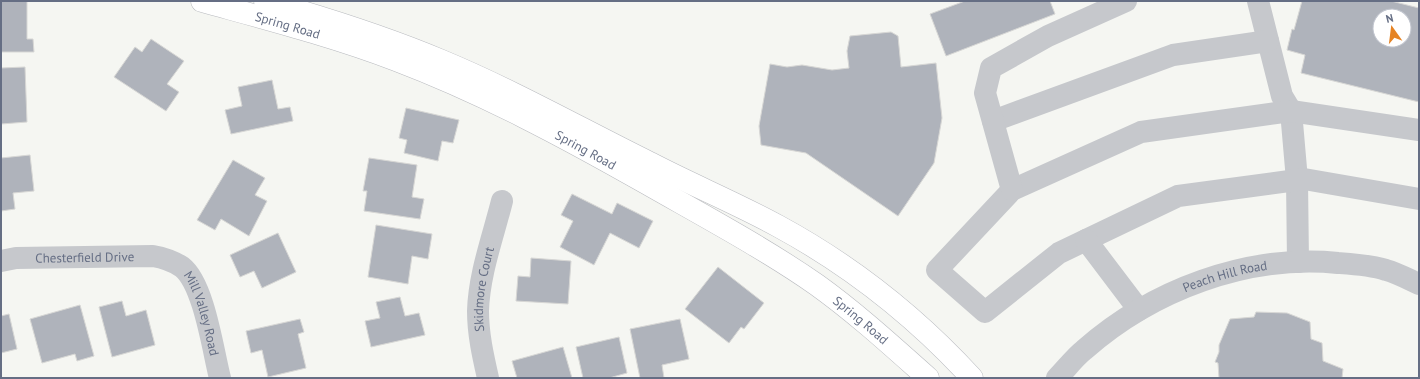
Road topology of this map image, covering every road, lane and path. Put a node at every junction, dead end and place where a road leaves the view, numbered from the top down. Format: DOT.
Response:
graph roads {
  1 [pos="202,1"];
  2 [pos="265,1"];
  3 [pos="1126,1"];
  4 [pos="1258,1"];
  5 [pos="1268,41"];
  6 [pos="1291,111"];
  7 [pos="993,121"];
  8 [pos="1419,130"];
  9 [pos="1297,180"];
  10 [pos="1012,190"];
  11 [pos="1419,199"];
  12 [pos="502,201"];
  13 [pos="1086,240"];
  14 [pos="169,259"];
  15 [pos="1,261"];
  16 [pos="1298,262"];
  17 [pos="1419,284"];
  18 [pos="1139,310"];
  19 [pos="220,378"];
  20 [pos="488,378"];
  21 [pos="928,378"];
  22 [pos="972,378"];
  23 [pos="1057,378"];
  1 -- 21 [label="main road, Spring Road"];
  2 -- 22 [label="main road, Spring Road"];
  3 -- 7 [label="street"];
  4 -- 5 [label="street"];
  5 -- 6 [label="street"];
  5 -- 7 [label="street"];
  6 -- 8 [label="street"];
  6 -- 9 [label="street"];
  6 -- 10 [label="street"];
  7 -- 10 [label="street"];
  9 -- 11 [label="street"];
  9 -- 13 [label="street"];
  9 -- 16 [label="street"];
  10 -- 13 [label="street"];
  12 -- 20 [label="street, Skidmore Court"];
  13 -- 18 [label="street"];
  14 -- 15 [label="street, Chesterfield Drive"];
  14 -- 19 [label="street, Mill Valley Road"];
  16 -- 17 [label="street, Peach Hill Road"];
  16 -- 18 [label="street, Peach Hill Road"];
  18 -- 23 [label="street, Peach Hill Road"];
}
